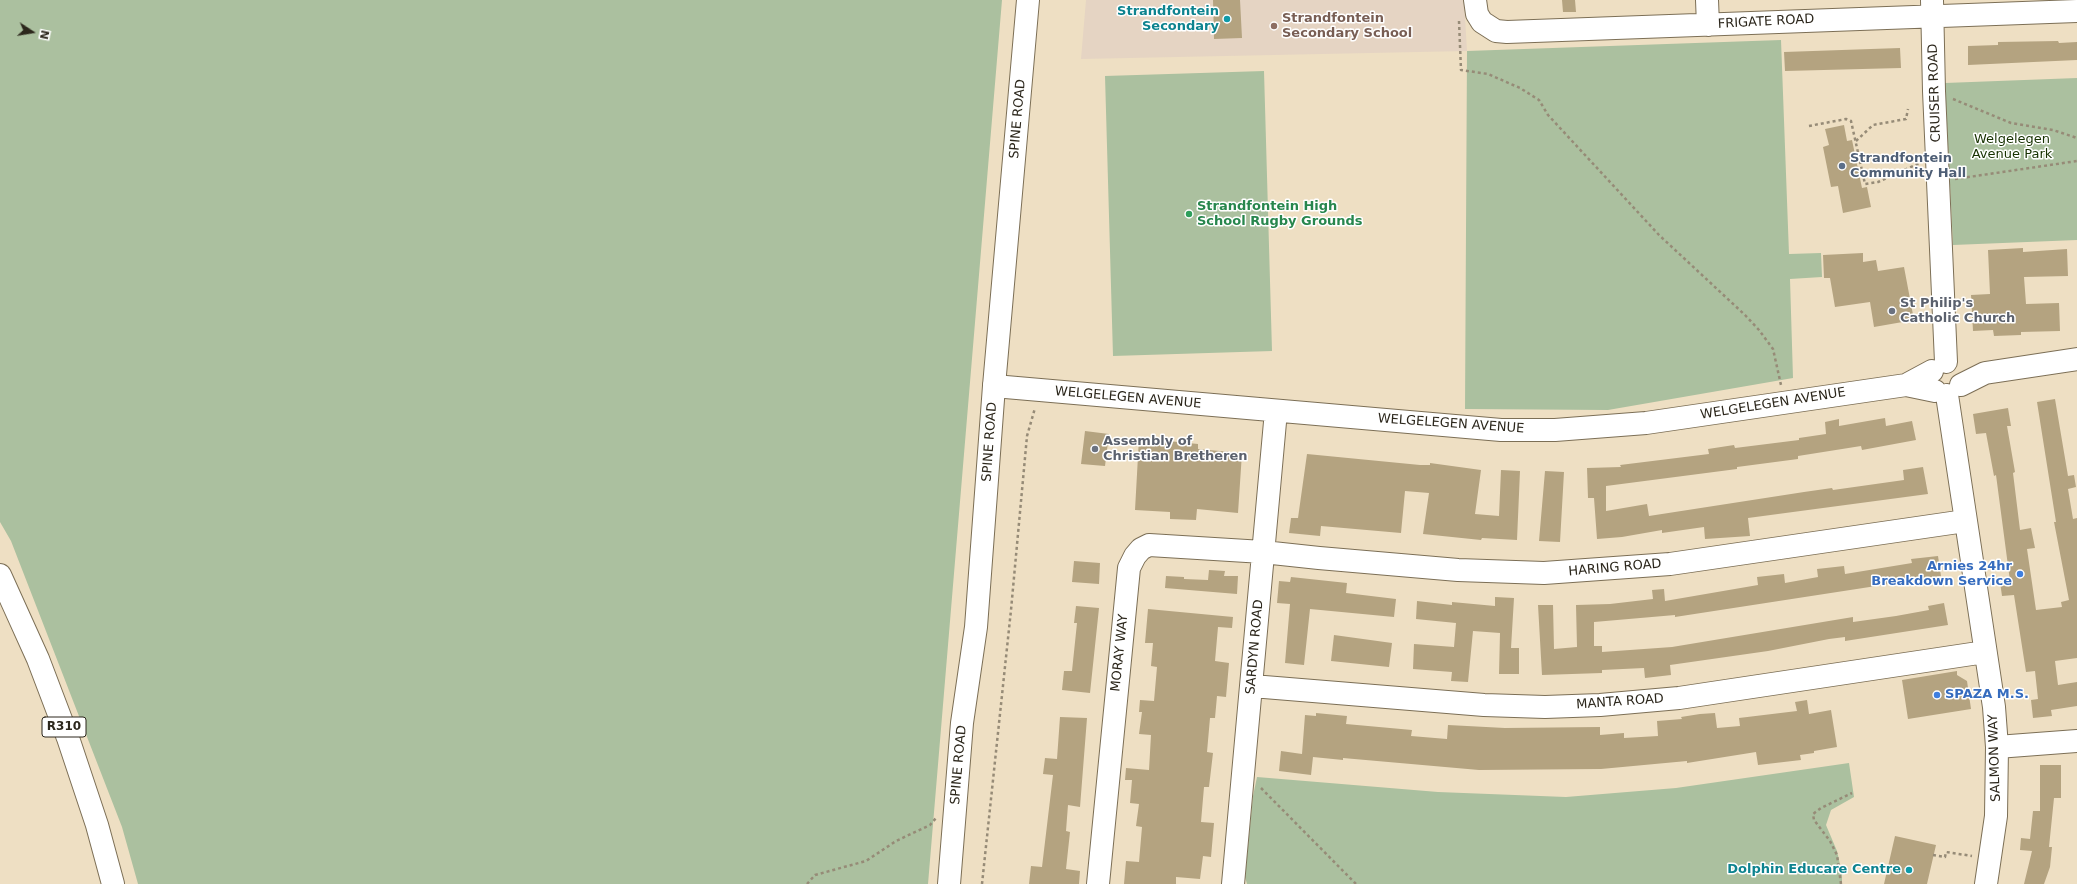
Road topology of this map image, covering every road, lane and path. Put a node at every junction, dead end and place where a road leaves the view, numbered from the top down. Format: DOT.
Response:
graph roads {
  1 [pos="1028,0"];
  2 [pos="1475,0"];
  3 [pos="1707,0"];
  4 [pos="1933,8"];
  5 [pos="2077,10"];
  6 [pos="1458,16"];
  7 [pos="1708,25"];
  8 [pos="1934,92"];
  9 [pos="1908,109"];
  10 [pos="1809,126"];
  11 [pos="2077,138"];
  12 [pos="1856,141"];
  13 [pos="2077,160"];
  14 [pos="1938,170"];
  15 [pos="2077,359"];
  16 [pos="1946,379"];
  17 [pos="994,386"];
  18 [pos="1041,390"];
  19 [pos="1785,403"];
  20 [pos="1276,411"];
  21 [pos="1965,521"];
  22 [pos="1263,552"];
  23 [pos="0,575"];
  24 [pos="1985,652"];
  25 [pos="1252,686"];
  26 [pos="2077,741"];
  27 [pos="1997,747"];
  28 [pos="1243,771"];
  29 [pos="1852,793"];
  30 [pos="939,815"];
  31 [pos="1934,855"];
  32 [pos="1990,860"];
  33 [pos="113,884"];
  34 [pos="807,884"];
  35 [pos="949,884"];
  36 [pos="982,884"];
  37 [pos="1098,884"];
  38 [pos="1233,884"];
  39 [pos="1356,884"];
  40 [pos="1841,884"];
  41 [pos="1986,884"];
  1 -- 17 [label="street, SPINE ROAD"];
  2 -- 7 [label="street, FRIGATE ROAD"];
  3 -- 7 [label="street"];
  4 -- 5 [label="street, FRIGATE ROAD"];
  4 -- 7 [label="street, FRIGATE ROAD"];
  4 -- 8 [label="street, CRUISER ROAD"];
  6 -- 19 [label="path"];
  8 -- 11 [label="path"];
  8 -- 14 [label="street, CRUISER ROAD"];
  9 -- 12 [label="path"];
  10 -- 12 [label="path"];
  12 -- 14 [label="path"];
  13 -- 14 [label="path"];
  14 -- 16 [label="street, CRUISER ROAD"];
  15 -- 16 [label="street, WELGELEGEN AVENUE"];
  16 -- 19 [label="street, WELGELEGEN AVENUE"];
  16 -- 21 [label="street, SALMON WAY"];
  17 -- 18 [label="street, WELGELEGEN AVENUE"];
  17 -- 35 [label="street, SPINE ROAD"];
  18 -- 20 [label="street, WELGELEGEN AVENUE"];
  18 -- 36 [label="path"];
  19 -- 20 [label="street, WELGELEGEN AVENUE"];
  20 -- 22 [label="street, SARDYN ROAD"];
  21 -- 22 [label="street, HARING ROAD"];
  21 -- 24 [label="street, SALMON WAY"];
  22 -- 25 [label="street, SARDYN ROAD"];
  22 -- 37 [label="street, MORAY WAY"];
  23 -- 33 [label="street, R310"];
  24 -- 25 [label="street, MANTA ROAD"];
  24 -- 27 [label="street, SALMON WAY"];
  25 -- 28 [label="street, SARDYN ROAD"];
  26 -- 27 [label="street"];
  27 -- 32 [label="street, SALMON WAY"];
  28 -- 38 [label="street, SARDYN ROAD"];
  28 -- 39 [label="path"];
  29 -- 40 [label="path"];
  30 -- 34 [label="path"];
  31 -- 32 [label="path"];
  32 -- 41 [label="street, SALMON WAY"];
}
